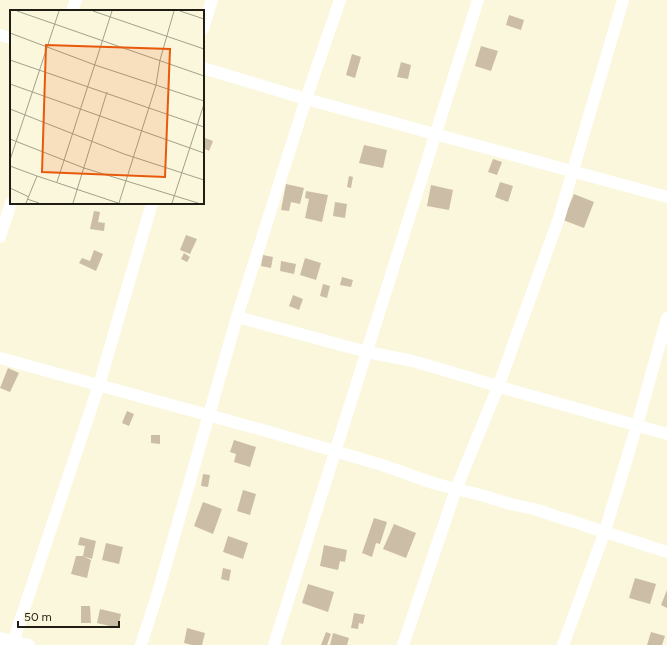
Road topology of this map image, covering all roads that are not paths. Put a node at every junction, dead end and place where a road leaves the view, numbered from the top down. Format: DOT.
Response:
graph roads {
  1 [pos="76,0"];
  2 [pos="212,0"];
  3 [pos="340,0"];
  4 [pos="478,0"];
  5 [pos="624,0"];
  6 [pos="72,10"];
  7 [pos="204,26"];
  8 [pos="0,35"];
  9 [pos="10,38"];
  10 [pos="204,68"];
  11 [pos="306,99"];
  12 [pos="435,134"];
  13 [pos="572,172"];
  14 [pos="667,197"];
  15 [pos="11,204"];
  16 [pos="152,204"];
  17 [pos="0,237"];
  18 [pos="237,317"];
  19 [pos="667,318"];
  20 [pos="367,352"];
  21 [pos="0,358"];
  22 [pos="99,385"];
  23 [pos="498,387"];
  24 [pos="210,415"];
  25 [pos="637,425"];
  26 [pos="667,434"];
  27 [pos="335,451"];
  28 [pos="456,489"];
  29 [pos="605,531"];
  30 [pos="667,552"];
  31 [pos="0,638"];
  32 [pos="13,643"];
  33 [pos="29,645"];
  34 [pos="141,645"];
  35 [pos="274,645"];
  36 [pos="403,645"];
  37 [pos="563,645"];
  1 -- 6 [label="street"];
  2 -- 7 [label="street"];
  3 -- 11 [label="street"];
  4 -- 12 [label="street"];
  5 -- 13 [label="street"];
  8 -- 9 [label="street"];
  10 -- 11 [label="street"];
  11 -- 12 [label="street"];
  11 -- 18 [label="street"];
  12 -- 13 [label="street"];
  12 -- 20 [label="street"];
  13 -- 14 [label="street"];
  13 -- 23 [label="street"];
  15 -- 17 [label="street"];
  16 -- 22 [label="street"];
  18 -- 20 [label="street"];
  18 -- 24 [label="street"];
  19 -- 25 [label="street"];
  20 -- 23 [label="street"];
  20 -- 27 [label="street"];
  21 -- 22 [label="street"];
  22 -- 24 [label="street"];
  22 -- 32 [label="street"];
  23 -- 25 [label="street"];
  23 -- 28 [label="street"];
  24 -- 27 [label="street"];
  24 -- 34 [label="street"];
  25 -- 26 [label="street"];
  25 -- 29 [label="street"];
  27 -- 28 [label="street"];
  27 -- 35 [label="street"];
  28 -- 29 [label="street"];
  28 -- 36 [label="street"];
  29 -- 30 [label="street"];
  29 -- 37 [label="street"];
  31 -- 32 [label="street"];
  32 -- 33 [label="street"];
}
